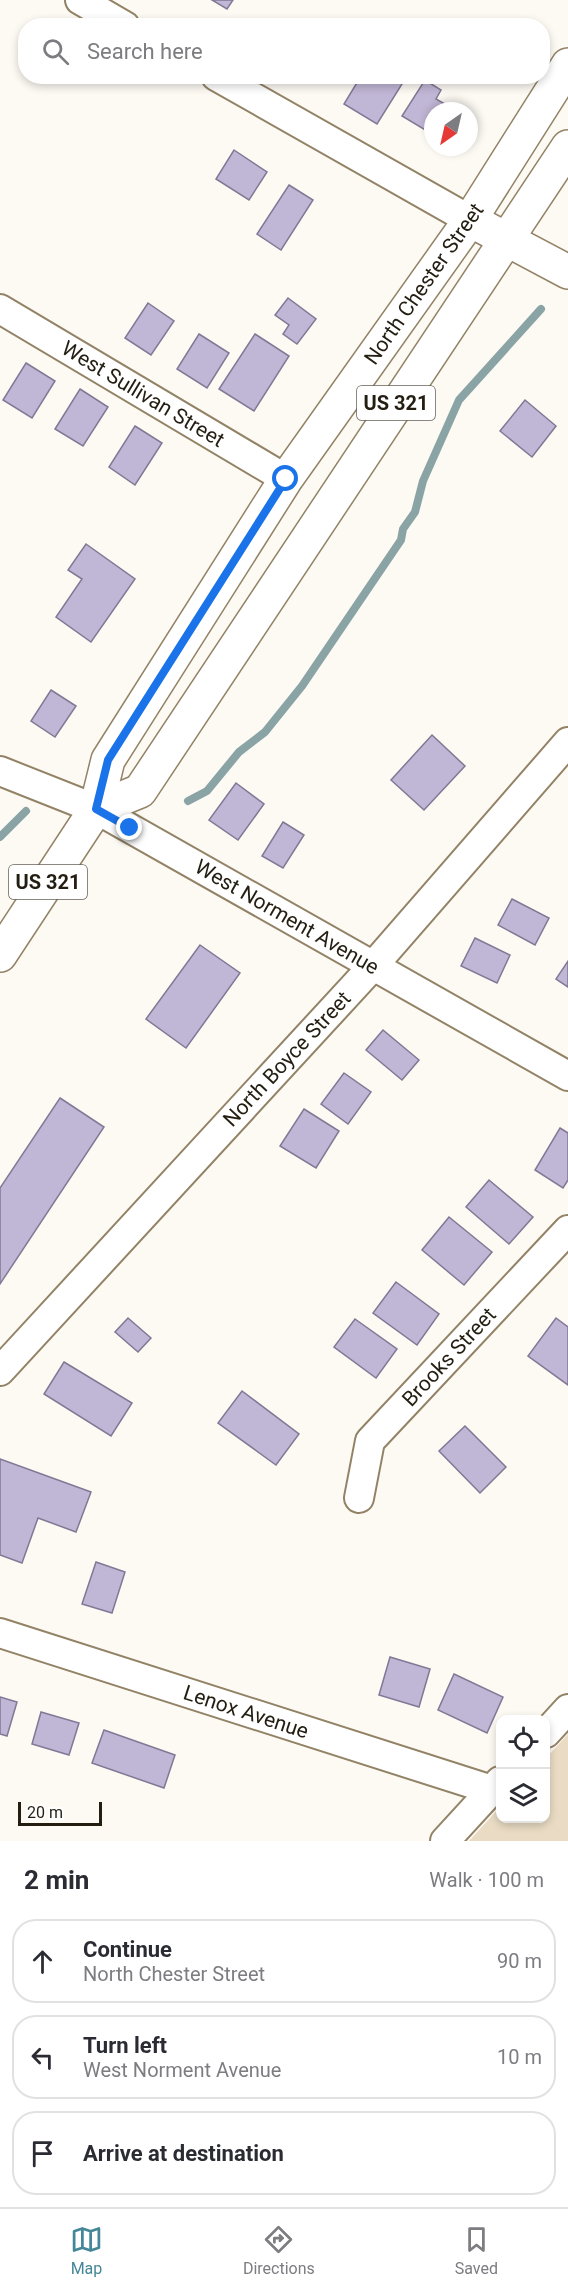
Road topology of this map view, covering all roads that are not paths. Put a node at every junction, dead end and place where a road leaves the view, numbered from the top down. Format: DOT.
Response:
graph roads {
  1 [pos="80,0"];
  2 [pos="111,18"];
  3 [pos="568,65"];
  4 [pos="230,84"];
  5 [pos="568,147"];
  6 [pos="470,220"];
  7 [pos="505,239"];
  8 [pos="568,272"];
  9 [pos="0,309"];
  10 [pos="286,479"];
  11 [pos="568,742"];
  12 [pos="0,771"];
  13 [pos="96,809"];
  14 [pos="0,955"];
  15 [pos="373,966"];
  16 [pos="568,1076"];
  17 [pos="568,1230"];
  18 [pos="0,1371"];
  19 [pos="359,1498"];
  20 [pos="0,1633"];
  21 [pos="568,1709"];
  22 [pos="550,1729"];
  23 [pos="496,1786"];
  24 [pos="445,1841"];
  1 -- 2 [label="street"];
  3 -- 6 [label="main road, North Chester Street / US 321"];
  4 -- 6 [label="street"];
  5 -- 7 [label="main road, North Chester Street / US 321"];
  6 -- 7 [label="main road"];
  6 -- 10 [label="main road, North Chester Street / US 321"];
  7 -- 8 [label="main road"];
  7 -- 13 [label="main road, North Chester Street / US 321"];
  9 -- 10 [label="street, West Sullivan Street"];
  10 -- 13 [label="main road, North Chester Street / US 321"];
  11 -- 15 [label="street, North Boyce Street"];
  12 -- 13 [label="street, West Norment Avenue"];
  13 -- 14 [label="main road, North Chester Street / US 321"];
  13 -- 15 [label="street, West Norment Avenue"];
  15 -- 16 [label="street, West Norment Avenue"];
  15 -- 18 [label="street, North Boyce Street"];
  17 -- 19 [label="street, Brooks Street"];
  20 -- 23 [label="street, Lenox Avenue"];
  21 -- 22 [label="street"];
  23 -- 24 [label="street"];
}
